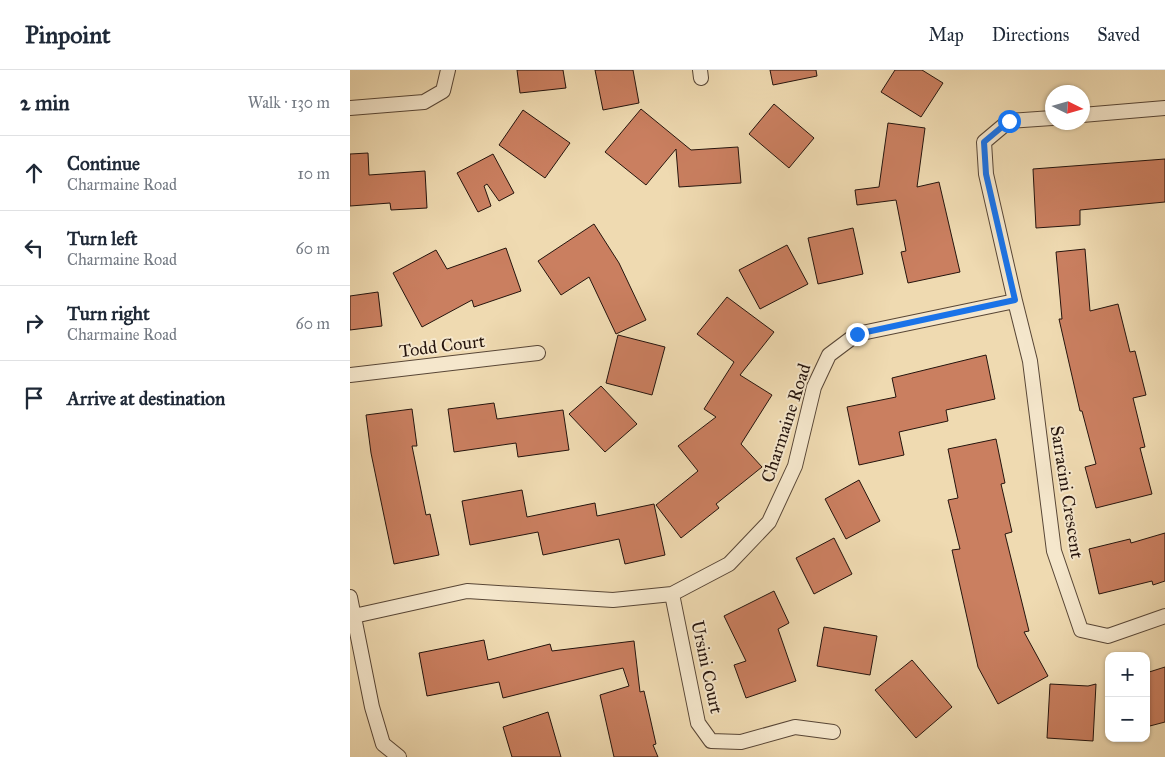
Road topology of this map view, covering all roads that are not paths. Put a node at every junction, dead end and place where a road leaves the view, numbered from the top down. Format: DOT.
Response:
graph roads {
  1 [pos="448,70"];
  2 [pos="350,108"];
  3 [pos="1165,108"];
  4 [pos="1090,114"];
  5 [pos="1045,118"];
  6 [pos="1015,300"];
  7 [pos="538,353"];
  8 [pos="350,376"];
  9 [pos="672,594"];
  10 [pos="350,597"];
  11 [pos="354,616"];
  12 [pos="1165,616"];
  13 [pos="833,732"];
  14 [pos="398,757"];
  1 -- 2 [label="street"];
  3 -- 4 [label="street"];
  5 -- 6 [label="street"];
  6 -- 9 [label="street, Charmaine Road"];
  6 -- 12 [label="street, Sarracini Crescent"];
  7 -- 8 [label="street, Todd Court"];
  9 -- 11 [label="street, Charmaine Road"];
  9 -- 13 [label="street, Ursini Court"];
  10 -- 11 [label="street"];
  11 -- 14 [label="street"];
}
